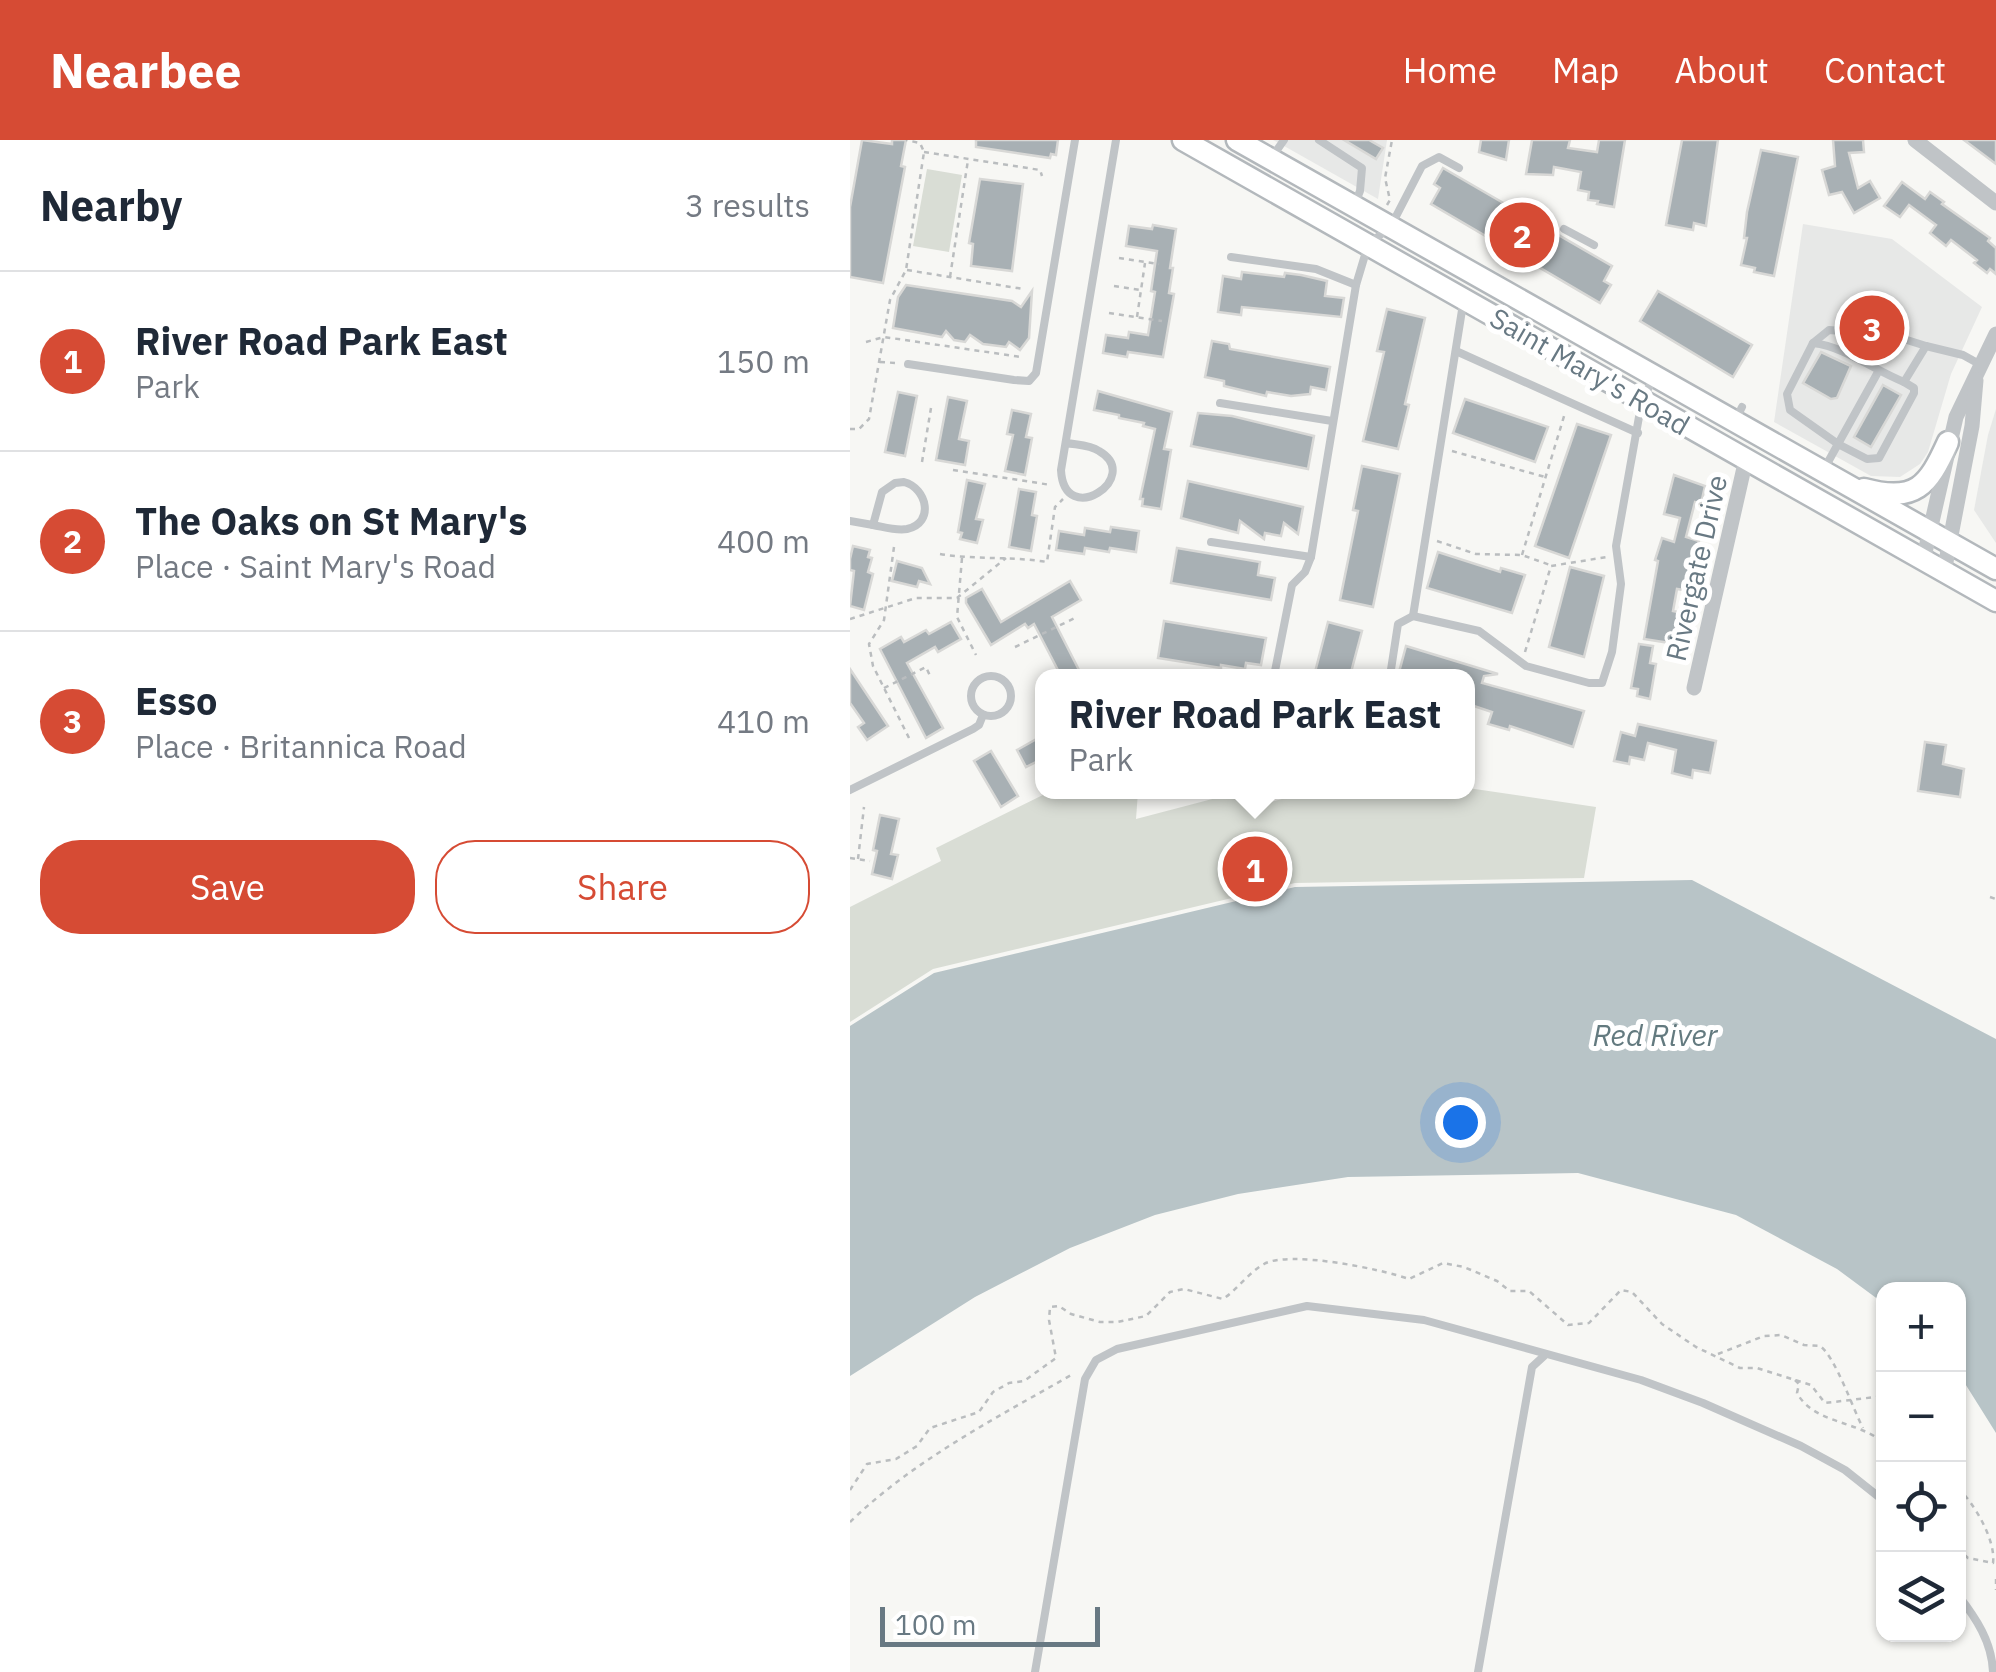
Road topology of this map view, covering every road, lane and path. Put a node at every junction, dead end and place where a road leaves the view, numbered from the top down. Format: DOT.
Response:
graph roads {
  1 [pos="906,140"];
  2 [pos="1075,140"];
  3 [pos="1116,140"];
  4 [pos="1237,140"];
  5 [pos="1284,140"];
  6 [pos="1318,140"];
  7 [pos="1392,140"];
  8 [pos="1914,140"];
  9 [pos="1191,141"];
  10 [pos="924,152"];
  11 [pos="1270,159"];
  12 [pos="968,160"];
  13 [pos="1459,168"];
  14 [pos="1042,176"];
  15 [pos="1996,203"];
  16 [pos="1354,206"];
  17 [pos="1389,216"];
  18 [pos="1564,229"];
  19 [pos="1594,244"];
  20 [pos="1368,246"];
  21 [pos="1230,256"];
  22 [pos="1119,258"];
  23 [pos="1145,262"];
  24 [pos="1159,264"];
  25 [pos="906,270"];
  26 [pos="950,277"];
  27 [pos="1356,285"];
  28 [pos="1114,286"];
  29 [pos="1022,289"];
  30 [pos="1141,290"];
  31 [pos="1465,300"];
  32 [pos="1110,313"];
  33 [pos="1137,318"];
  34 [pos="1162,321"];
  35 [pos="1854,332"];
  36 [pos="1888,334"];
  37 [pos="1996,336"];
  38 [pos="884,337"];
  39 [pos="866,342"];
  40 [pos="1813,344"];
  41 [pos="1926,346"];
  42 [pos="1456,350"];
  43 [pos="1021,357"];
  44 [pos="880,362"];
  45 [pos="908,364"];
  46 [pos="1979,370"];
  47 [pos="1878,372"];
  48 [pos="1655,376"];
  49 [pos="1904,382"];
  50 [pos="1864,396"];
  51 [pos="1642,400"];
  52 [pos="1568,402"];
  53 [pos="1874,402"];
  54 [pos="1220,403"];
  55 [pos="932,408"];
  56 [pos="1850,419"];
  57 [pos="1332,421"];
  58 [pos="1860,425"];
  59 [pos="850,428"];
  60 [pos="1638,433"];
  61 [pos="1878,435"];
  62 [pos="1888,441"];
  63 [pos="1948,442"];
  64 [pos="1067,443"];
  65 [pos="1838,444"];
  66 [pos="1440,450"];
  67 [pos="1746,460"];
  68 [pos="922,462"];
  69 [pos="953,470"];
  70 [pos="1824,471"];
  71 [pos="1546,477"];
  72 [pos="1052,484"];
  73 [pos="1847,484"];
  74 [pos="1070,492"];
  75 [pos="850,521"];
  76 [pos="873,525"];
  77 [pos="1928,532"];
  78 [pos="1426,538"];
  79 [pos="1211,542"];
  80 [pos="1949,544"];
  81 [pos="894,547"];
  82 [pos="940,554"];
  83 [pos="1522,555"];
  84 [pos="1010,556"];
  85 [pos="1617,556"];
  86 [pos="1311,557"];
  87 [pos="962,558"];
  88 [pos="1923,561"];
  89 [pos="1551,566"];
  90 [pos="1996,569"];
  91 [pos="1944,572"];
  92 [pos="957,598"];
  93 [pos="1996,601"];
  94 [pos="885,608"];
  95 [pos="1413,616"];
  96 [pos="1075,618"];
  97 [pos="850,619"];
  98 [pos="1014,647"];
  99 [pos="976,655"];
  100 [pos="1520,663"];
  101 [pos="1275,669"];
  102 [pos="1391,669"];
  103 [pos="930,676"];
  104 [pos="884,688"];
  105 [pos="1694,688"];
  106 [pos="983,715"];
  107 [pos="909,738"];
  108 [pos="850,790"];
  109 [pos="864,807"];
  110 [pos="850,858"];
  111 [pos="858,859"];
  112 [pos="870,862"];
  113 [pos="1990,897"];
  114 [pos="1996,899"];
  115 [pos="1717,1355"];
  116 [pos="1544,1356"];
  117 [pos="1096,1360"];
  118 [pos="1794,1379"];
  119 [pos="1876,1397"];
  120 [pos="1848,1402"];
  121 [pos="1863,1428"];
  122 [pos="1876,1437"];
  123 [pos="850,1490"];
  124 [pos="1876,1494"];
  125 [pos="1966,1495"];
  126 [pos="850,1522"];
  127 [pos="1961,1552"];
  128 [pos="1994,1565"];
  129 [pos="1996,1578"];
  130 [pos="1996,1590"];
  131 [pos="1966,1605"];
  132 [pos="1035,1672"];
  133 [pos="1478,1672"];
  134 [pos="1993,1672"];
  1 -- 10 [label="path"];
  2 -- 45 [label="lane"];
  3 -- 64 [label="lane"];
  4 -- 11 [label="main road, Saint Mary's Road"];
  5 -- 11 [label="lane"];
  6 -- 16 [label="lane"];
  7 -- 17 [label="path"];
  8 -- 15 [label="street"];
  9 -- 20 [label="main road, Saint Mary's Road"];
  10 -- 12 [label="path"];
  10 -- 25 [label="path"];
  11 -- 16 [label="main road, Saint Mary's Road"];
  12 -- 14 [label="path"];
  12 -- 26 [label="path"];
  13 -- 17 [label="lane"];
  16 -- 17 [label="main road, Saint Mary's Road"];
  17 -- 20 [label="lane"];
  17 -- 48 [label="main road, Saint Mary's Road"];
  18 -- 19 [label="lane"];
  20 -- 27 [label="lane"];
  20 -- 31 [label="main road, Saint Mary's Road"];
  21 -- 27 [label="lane"];
  22 -- 23 [label="path"];
  23 -- 24 [label="path"];
  23 -- 30 [label="path"];
  25 -- 26 [label="path"];
  25 -- 38 [label="path"];
  26 -- 29 [label="path"];
  27 -- 57 [label="lane"];
  28 -- 30 [label="path"];
  30 -- 33 [label="path"];
  31 -- 42 [label="lane"];
  31 -- 51 [label="main road, Saint Mary's Road"];
  32 -- 33 [label="path"];
  33 -- 34 [label="path"];
  35 -- 40 [label="lane"];
  36 -- 41 [label="lane"];
  37 -- 46 [label="street"];
  38 -- 39 [label="path"];
  38 -- 43 [label="path"];
  38 -- 44 [label="path"];
  40 -- 47 [label="lane"];
  40 -- 65 [label="lane"];
  41 -- 46 [label="lane"];
  41 -- 49 [label="lane"];
  42 -- 52 [label="lane"];
  42 -- 66 [label="lane"];
  44 -- 45 [label="path"];
  44 -- 59 [label="path"];
  46 -- 63 [label="street"];
  46 -- 80 [label="street"];
  47 -- 49 [label="lane"];
  47 -- 50 [label="lane"];
  48 -- 51 [label="lane"];
  48 -- 70 [label="main road, Saint Mary's Road"];
  49 -- 62 [label="lane"];
  50 -- 53 [label="lane"];
  50 -- 56 [label="lane"];
  51 -- 60 [label="lane"];
  51 -- 67 [label="main road, Saint Mary's Road"];
  52 -- 60 [label="lane"];
  52 -- 71 [label="path"];
  54 -- 57 [label="lane"];
  55 -- 68 [label="path"];
  56 -- 58 [label="lane"];
  56 -- 65 [label="lane"];
  57 -- 86 [label="lane"];
  60 -- 85 [label="lane"];
  61 -- 62 [label="lane"];
  62 -- 65 [label="lane"];
  63 -- 73 [label="main road"];
  63 -- 77 [label="street"];
  64 -- 74 [label="lane"];
  64 -- 74 [label="lane"];
  65 -- 70 [label="lane"];
  66 -- 71 [label="path"];
  66 -- 78 [label="lane"];
  67 -- 88 [label="main road, Saint Mary's Road"];
  67 -- 105 [label="street, Rivergate Drive"];
  69 -- 72 [label="path"];
  70 -- 73 [label="main road, Saint Mary's Road"];
  71 -- 83 [label="path"];
  73 -- 77 [label="main road, Saint Mary's Road"];
  74 -- 84 [label="path"];
  75 -- 76 [label="lane"];
  76 -- 76 [label="lane"];
  77 -- 80 [label="main road, Saint Mary's Road"];
  77 -- 88 [label="street"];
  78 -- 83 [label="path"];
  78 -- 95 [label="lane"];
  79 -- 86 [label="lane"];
  80 -- 90 [label="main road, Saint Mary's Road"];
  80 -- 91 [label="street"];
  81 -- 94 [label="path"];
  82 -- 87 [label="path"];
  83 -- 89 [label="path"];
  84 -- 87 [label="path"];
  84 -- 92 [label="path"];
  85 -- 89 [label="path"];
  85 -- 100 [label="lane"];
  86 -- 101 [label="lane"];
  87 -- 92 [label="path"];
  88 -- 91 [label="main road, Saint Mary's Road"];
  89 -- 100 [label="path"];
  91 -- 93 [label="main road, Saint Mary's Road"];
  92 -- 94 [label="path"];
  92 -- 99 [label="path"];
  94 -- 97 [label="path"];
  94 -- 104 [label="path"];
  95 -- 100 [label="lane"];
  95 -- 102 [label="lane"];
  96 -- 98 [label="path"];
  103 -- 104 [label="path"];
  104 -- 107 [label="path"];
  106 -- 106 [label="lane"];
  106 -- 108 [label="lane"];
  109 -- 111 [label="path"];
  110 -- 111 [label="path"];
  111 -- 112 [label="path"];
  113 -- 114 [label="path"];
  115 -- 118 [label="path"];
  115 -- 120 [label="path"];
  115 -- 123 [label="path"];
  116 -- 117 [label="lane"];
  116 -- 124 [label="lane"];
  116 -- 133 [label="lane"];
  117 -- 126 [label="path"];
  117 -- 132 [label="lane"];
  118 -- 120 [label="path"];
  118 -- 121 [label="path"];
  119 -- 120 [label="path"];
  120 -- 121 [label="path"];
  121 -- 122 [label="path"];
  125 -- 128 [label="path"];
  127 -- 128 [label="path"];
  129 -- 130 [label="path"];
  131 -- 134 [label="lane"];
}
